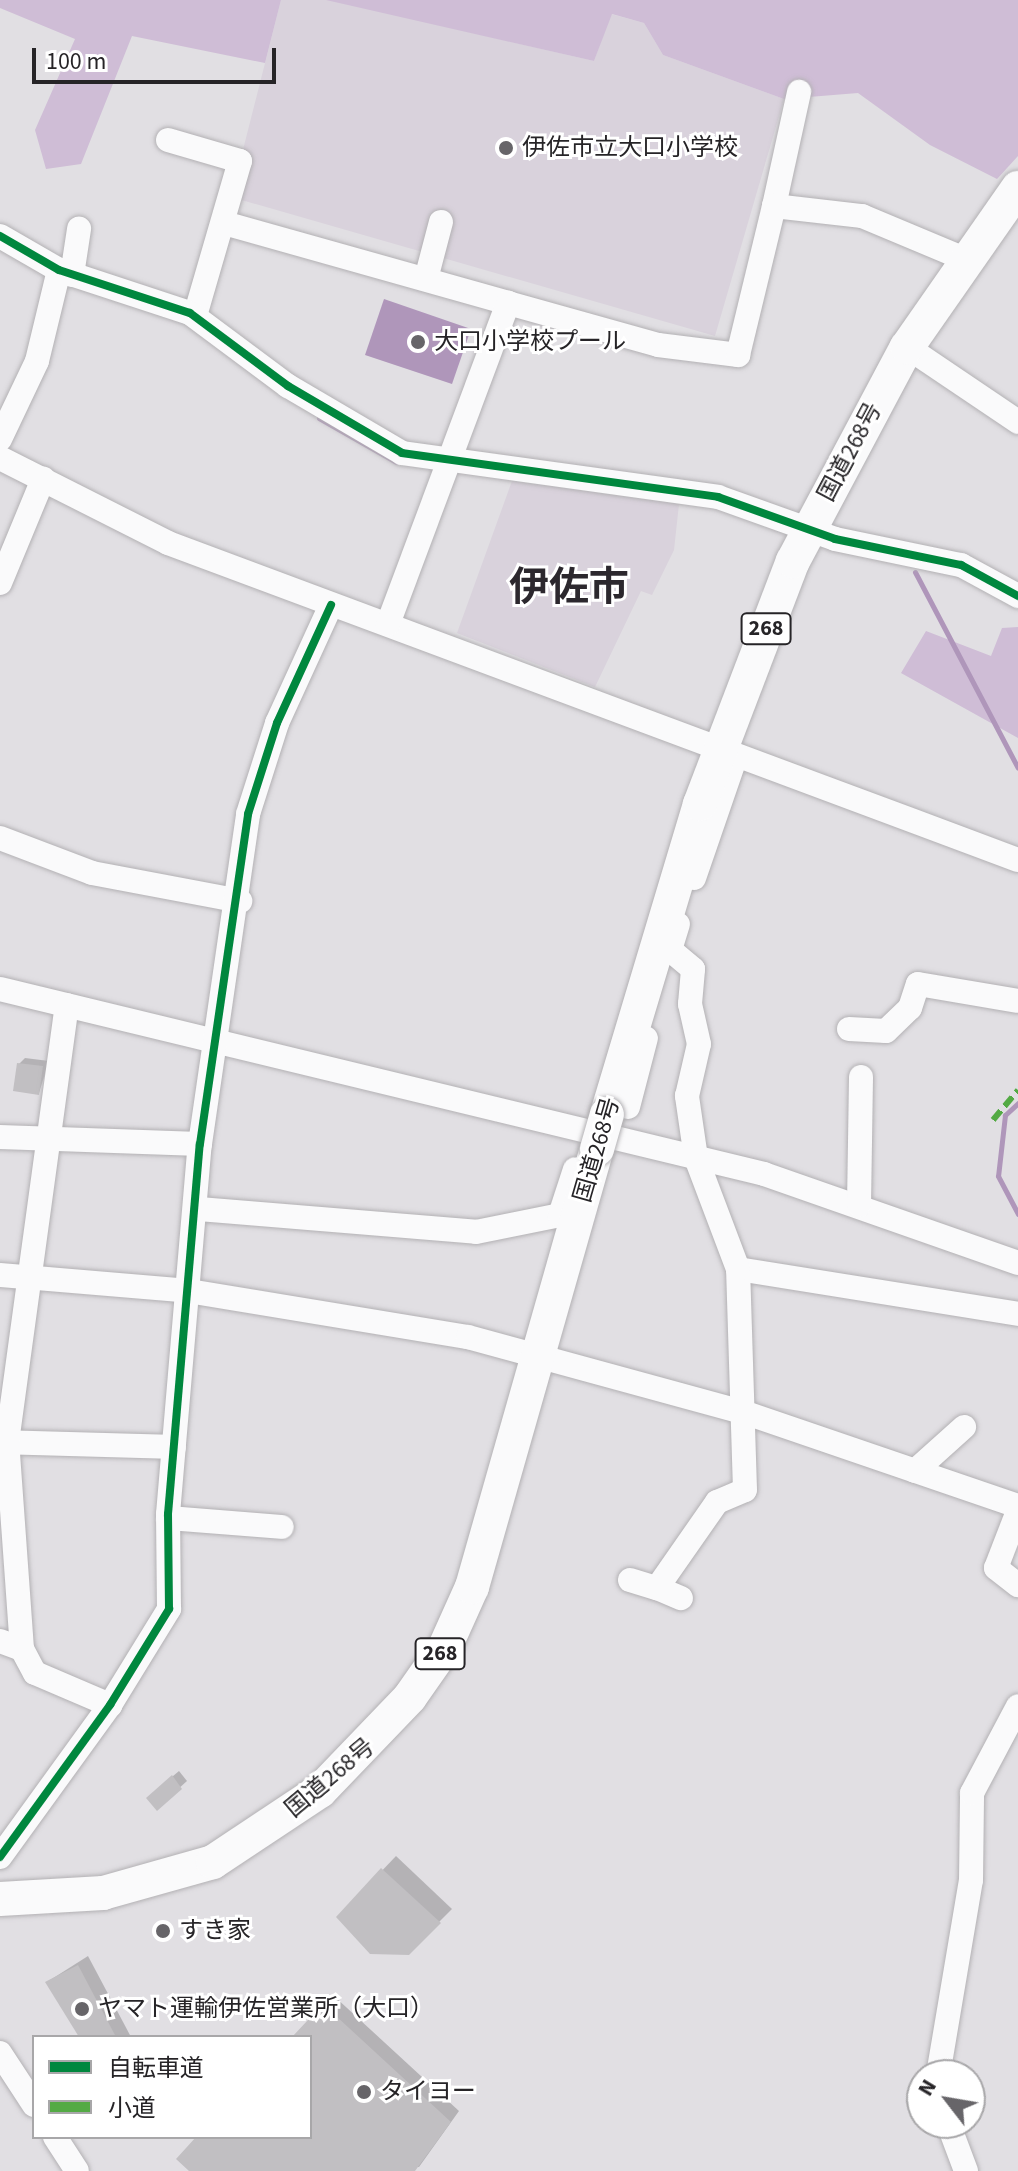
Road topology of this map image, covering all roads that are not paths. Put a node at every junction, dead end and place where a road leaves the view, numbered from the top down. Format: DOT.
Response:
graph roads {
  1 [pos="799,92"];
  2 [pos="168,140"];
  3 [pos="1018,188"];
  4 [pos="774,206"];
  5 [pos="441,222"];
  6 [pos="224,223"];
  7 [pos="79,229"];
  8 [pos="0,236"];
  9 [pos="965,259"];
  10 [pos="61,277"];
  11 [pos="426,279"];
  12 [pos="508,303"];
  13 [pos="195,316"];
  14 [pos="907,347"];
  15 [pos="1018,422"];
  16 [pos="0,439"];
  17 [pos="0,458"];
  18 [pos="450,461"];
  19 [pos="43,479"];
  20 [pos="810,526"];
  21 [pos="0,583"];
  22 [pos="1018,596"];
  23 [pos="331,605"];
  24 [pos="388,624"];
  25 [pos="726,756"];
  26 [pos="0,838"];
  27 [pos="1018,860"];
  28 [pos="240,901"];
  29 [pos="670,950"];
  30 [pos="0,989"];
  31 [pos="1018,1001"];
  32 [pos="67,1005"];
  33 [pos="849,1029"];
  34 [pos="218,1041"];
  35 [pos="861,1077"];
  36 [pos="605,1125"];
  37 [pos="0,1137"];
  38 [pos="46,1139"];
  39 [pos="200,1144"];
  40 [pos="696,1158"];
  41 [pos="859,1205"];
  42 [pos="199,1209"];
  43 [pos="1018,1263"];
  44 [pos="738,1269"];
  45 [pos="0,1275"];
  46 [pos="27,1277"];
  47 [pos="189,1291"];
  48 [pos="1018,1314"];
  49 [pos="539,1362"];
  50 [pos="746,1413"];
  51 [pos="964,1427"];
  52 [pos="4,1442"];
  53 [pos="174,1447"];
  54 [pos="915,1471"];
  55 [pos="1018,1508"];
  56 [pos="168,1518"];
  57 [pos="282,1527"];
  58 [pos="630,1580"];
  59 [pos="1018,1585"];
  60 [pos="657,1588"];
  61 [pos="681,1598"];
  62 [pos="11,1645"];
  63 [pos="110,1705"];
  64 [pos="1018,1706"];
  65 [pos="0,1857"];
  66 [pos="0,1899"];
  67 [pos="0,2053"];
  68 [pos="941,2059"];
  69 [pos="32,2102"];
  70 [pos="56,2139"];
  71 [pos="954,2139"];
  72 [pos="77,2171"];
  73 [pos="966,2171"];
  1 -- 4 [label="street"];
  2 -- 6 [label="street"];
  3 -- 9 [label="highway, 国道268号 / 268"];
  4 -- 9 [label="street"];
  4 -- 12 [label="street"];
  5 -- 11 [label="street"];
  6 -- 11 [label="street"];
  6 -- 13 [label="street"];
  7 -- 10 [label="street"];
  8 -- 10 [label="street"];
  9 -- 14 [label="highway, 国道268号 / 268"];
  10 -- 13 [label="street"];
  10 -- 16 [label="street"];
  11 -- 12 [label="street"];
  12 -- 18 [label="street"];
  13 -- 18 [label="street"];
  14 -- 15 [label="street"];
  14 -- 20 [label="highway, 国道268号 / 268"];
  17 -- 19 [label="street"];
  18 -- 20 [label="street"];
  18 -- 24 [label="street"];
  19 -- 21 [label="street"];
  19 -- 23 [label="street"];
  20 -- 22 [label="street"];
  20 -- 25 [label="highway, 国道268号 / 268"];
  23 -- 24 [label="street"];
  23 -- 28 [label="street"];
  24 -- 25 [label="street"];
  25 -- 27 [label="street"];
  25 -- 29 [label="street"];
  25 -- 36 [label="highway, 国道268号 / 268"];
  26 -- 28 [label="street"];
  28 -- 34 [label="street"];
  29 -- 36 [label="street"];
  29 -- 40 [label="street"];
  30 -- 32 [label="street"];
  31 -- 33 [label="street"];
  32 -- 34 [label="street"];
  32 -- 38 [label="street"];
  34 -- 36 [label="street"];
  34 -- 39 [label="street"];
  35 -- 41 [label="street"];
  36 -- 40 [label="street"];
  36 -- 42 [label="street"];
  36 -- 49 [label="highway, 国道268号 / 268"];
  37 -- 38 [label="street"];
  38 -- 39 [label="street"];
  38 -- 46 [label="street"];
  39 -- 42 [label="street"];
  40 -- 41 [label="street"];
  40 -- 44 [label="street"];
  41 -- 43 [label="street"];
  42 -- 47 [label="street"];
  44 -- 48 [label="street"];
  44 -- 50 [label="street"];
  45 -- 46 [label="street"];
  46 -- 47 [label="street"];
  46 -- 52 [label="street"];
  47 -- 49 [label="street"];
  47 -- 53 [label="street"];
  49 -- 50 [label="street"];
  49 -- 66 [label="highway, 国道268号 / 268"];
  50 -- 54 [label="street"];
  50 -- 60 [label="street"];
  51 -- 54 [label="street"];
  52 -- 53 [label="street"];
  52 -- 62 [label="street"];
  53 -- 56 [label="street"];
  54 -- 55 [label="street"];
  55 -- 59 [label="street"];
  56 -- 57 [label="street"];
  56 -- 63 [label="street"];
  58 -- 60 [label="street"];
  60 -- 61 [label="street"];
  62 -- 63 [label="street"];
  63 -- 65 [label="street"];
  64 -- 68 [label="street"];
  67 -- 69 [label="street"];
  70 -- 72 [label="street"];
  71 -- 73 [label="street"];
}
